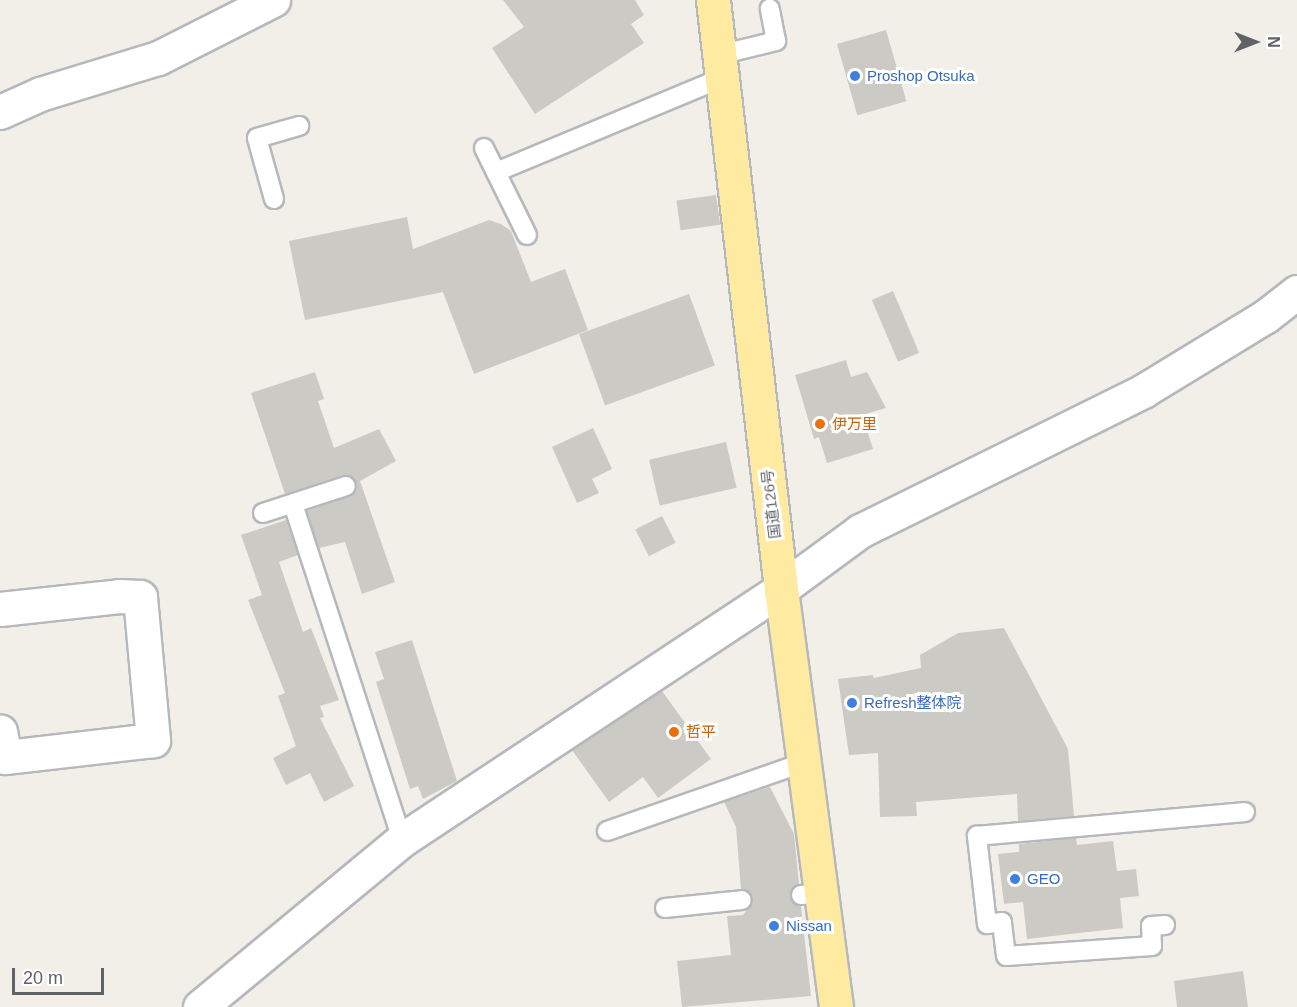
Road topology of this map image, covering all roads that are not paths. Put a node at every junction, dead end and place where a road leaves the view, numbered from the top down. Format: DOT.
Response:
graph roads {
  1 [pos="273,0"];
  2 [pos="712,0"];
  3 [pos="770,9"];
  4 [pos="720,67"];
  5 [pos="0,112"];
  6 [pos="299,126"];
  7 [pos="484,148"];
  8 [pos="496,172"];
  9 [pos="274,199"];
  10 [pos="527,235"];
  11 [pos="1297,292"];
  12 [pos="346,486"];
  13 [pos="293,504"];
  14 [pos="263,513"];
  15 [pos="781,589"];
  16 [pos="0,609"];
  17 [pos="0,731"];
  18 [pos="805,762"];
  19 [pos="1245,812"];
  20 [pos="607,831"];
  21 [pos="402,840"];
  22 [pos="742,900"];
  23 [pos="665,908"];
  24 [pos="1165,925"];
  25 [pos="200,1007"];
  26 [pos="836,1007"];
  1 -- 5 [label="street"];
  2 -- 4 [label="highway, 国道126号"];
  3 -- 4 [label="lane"];
  4 -- 8 [label="lane"];
  4 -- 15 [label="highway, 国道126号"];
  6 -- 9 [label="lane"];
  7 -- 8 [label="lane"];
  8 -- 10 [label="lane"];
  11 -- 15 [label="street"];
  12 -- 13 [label="lane"];
  13 -- 14 [label="lane"];
  13 -- 21 [label="lane"];
  15 -- 18 [label="highway, 国道126号"];
  15 -- 21 [label="street"];
  16 -- 17 [label="street"];
  18 -- 20 [label="lane"];
  18 -- 26 [label="highway, 国道126号"];
  19 -- 24 [label="lane"];
  21 -- 25 [label="street"];
  22 -- 23 [label="lane"];
}
